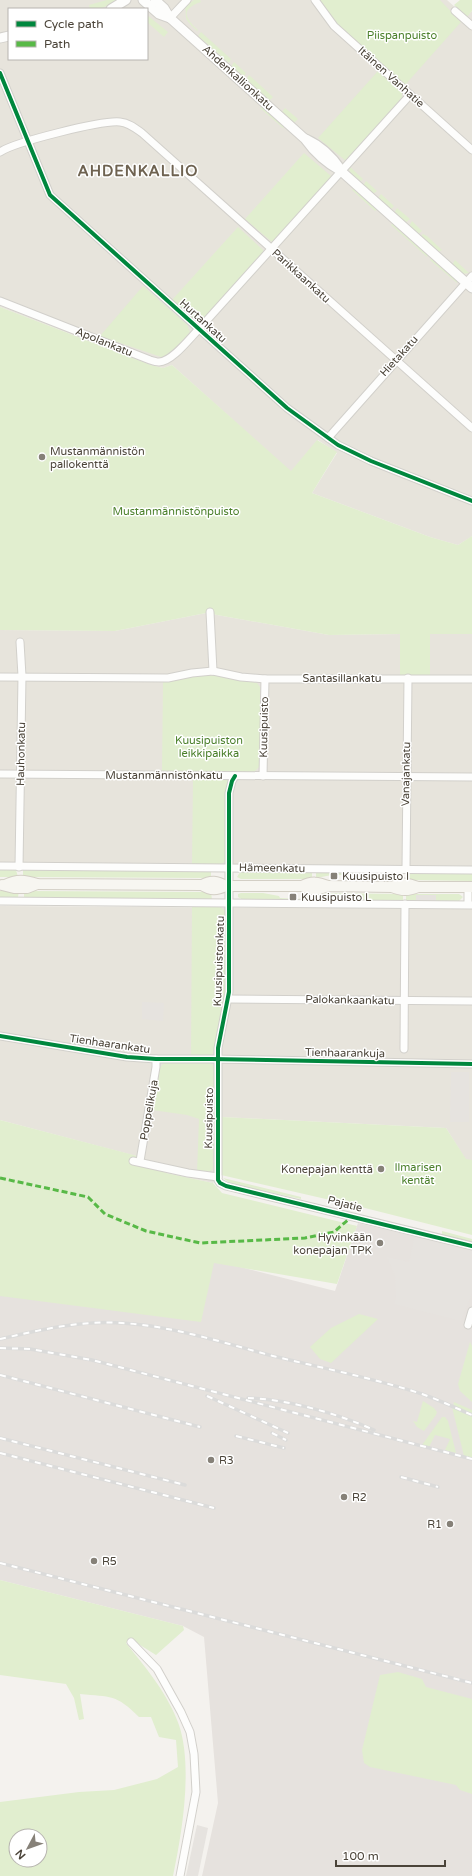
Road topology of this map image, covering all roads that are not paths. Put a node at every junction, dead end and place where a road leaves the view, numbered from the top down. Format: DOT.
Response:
graph roads {
  1 [pos="126,0"];
  2 [pos="143,0"];
  3 [pos="155,0"];
  4 [pos="187,0"];
  5 [pos="315,0"];
  6 [pos="113,8"];
  7 [pos="455,11"];
  8 [pos="170,18"];
  9 [pos="472,26"];
  10 [pos="0,73"];
  11 [pos="410,95"];
  12 [pos="29,141"];
  13 [pos="472,150"];
  14 [pos="0,152"];
  15 [pos="341,171"];
  16 [pos="271,248"];
  17 [pos="470,282"];
  18 [pos="0,302"];
  19 [pos="199,330"];
  20 [pos="395,361"];
  21 [pos="472,428"];
  22 [pos="328,438"];
  23 [pos="472,501"];
  24 [pos="210,612"];
  25 [pos="20,642"];
  26 [pos="213,671"];
  27 [pos="22,676"];
  28 [pos="0,677"];
  29 [pos="408,678"];
  30 [pos="265,679"];
  31 [pos="472,679"];
  32 [pos="0,774"];
  33 [pos="21,774"];
  34 [pos="235,776"];
  35 [pos="263,776"];
  36 [pos="406,777"];
  37 [pos="472,777"];
  38 [pos="0,866"];
  39 [pos="19,867"];
  40 [pos="230,868"];
  41 [pos="406,870"];
  42 [pos="472,870"];
  43 [pos="3,885"];
  44 [pos="228,886"];
  45 [pos="470,887"];
  46 [pos="0,901"];
  47 [pos="230,903"];
  48 [pos="405,904"];
  49 [pos="470,904"];
  50 [pos="228,999"];
  51 [pos="404,1001"];
  52 [pos="472,1001"];
  53 [pos="0,1036"];
  54 [pos="404,1049"];
  55 [pos="156,1059"];
  56 [pos="218,1059"];
  57 [pos="472,1064"];
  58 [pos="136,1161"];
  59 [pos="218,1177"];
  60 [pos="472,1246"];
  61 [pos="472,1311"];
  62 [pos="468,1325"];
  63 [pos="131,1642"];
  64 [pos="180,1876"];
  1 -- 6 [label="street"];
  2 -- 8 [label="street, Ahdenkallionkatu"];
  3 -- 8 [label="street, Ahdenkallionkatu"];
  4 -- 8 [label="street"];
  5 -- 11 [label="street, Itäinen Vanhatie"];
  7 -- 9 [label="street"];
  8 -- 15 [label="street, Ahdenkallionkatu"];
  10 -- 12 [label="street, Hurtankatu"];
  11 -- 13 [label="street, Itäinen Vanhatie"];
  11 -- 15 [label="street"];
  12 -- 14 [label="street"];
  12 -- 16 [label="street, Parikkaankatu"];
  12 -- 19 [label="street, Hurtankatu"];
  15 -- 16 [label="street"];
  15 -- 17 [label="street, Ahdenkallionkatu"];
  16 -- 19 [label="street"];
  16 -- 20 [label="street, Parikkaankatu"];
  17 -- 20 [label="street, Hietakatu"];
  18 -- 19 [label="street, Apolankatu"];
  19 -- 22 [label="street, Hurtankatu"];
  20 -- 21 [label="street, Parikkaankatu"];
  20 -- 22 [label="street, Hietakatu"];
  22 -- 23 [label="street, Hurtankatu"];
  24 -- 26 [label="street"];
  25 -- 27 [label="street, Hauhonkatu"];
  26 -- 27 [label="street, Santasillankatu"];
  26 -- 30 [label="street, Santasillankatu"];
  27 -- 28 [label="street, Santasillankatu"];
  27 -- 33 [label="street, Hauhonkatu"];
  29 -- 30 [label="street, Santasillankatu"];
  29 -- 31 [label="street, Santasillankatu"];
  29 -- 36 [label="street, Vanajankatu"];
  30 -- 35 [label="street, Kuusipuisto"];
  32 -- 33 [label="street, Mustanmännistönkatu"];
  33 -- 34 [label="street, Mustanmännistönkatu"];
  33 -- 39 [label="street, Hauhonkatu"];
  34 -- 35 [label="street, Mustanmännistönkatu"];
  34 -- 40 [label="street"];
  35 -- 36 [label="street, Mustanmännistönkatu"];
  36 -- 37 [label="street, Mustanmännistönkatu"];
  36 -- 41 [label="street, Vanajankatu"];
  38 -- 39 [label="street, Hämeenkatu"];
  39 -- 40 [label="street, Hämeenkatu"];
  40 -- 41 [label="street, Hämeenkatu"];
  40 -- 44 [label="street"];
  41 -- 42 [label="street, Hämeenkatu"];
  43 -- 44 [label="main road, Hämeenkatu"];
  44 -- 45 [label="main road, Hämeenkatu"];
  44 -- 47 [label="street, Kuusipuistonkatu"];
  45 -- 49 [label="street, Hämeenkatu"];
  46 -- 47 [label="street, Hämeenkatu"];
  47 -- 48 [label="street, Hämeenkatu"];
  47 -- 50 [label="street, Kuusipuistonkatu"];
  48 -- 49 [label="street, Hämeenkatu"];
  48 -- 51 [label="street"];
  50 -- 51 [label="street, Palokankaankatu"];
  50 -- 56 [label="street, Kuusipuistonkatu"];
  51 -- 52 [label="street, Palokankaankatu"];
  51 -- 54 [label="street"];
  53 -- 55 [label="street, Tienhaarankatu"];
  55 -- 56 [label="street, Tienhaarankatu"];
  55 -- 58 [label="street, Poppelikuja"];
  56 -- 57 [label="street, Tienhaarankuja"];
  56 -- 59 [label="street, Kuusipuisto"];
  58 -- 59 [label="street, Pajatie"];
  59 -- 60 [label="street, Pajatie"];
  61 -- 62 [label="street"];
  63 -- 64 [label="street"];
}
